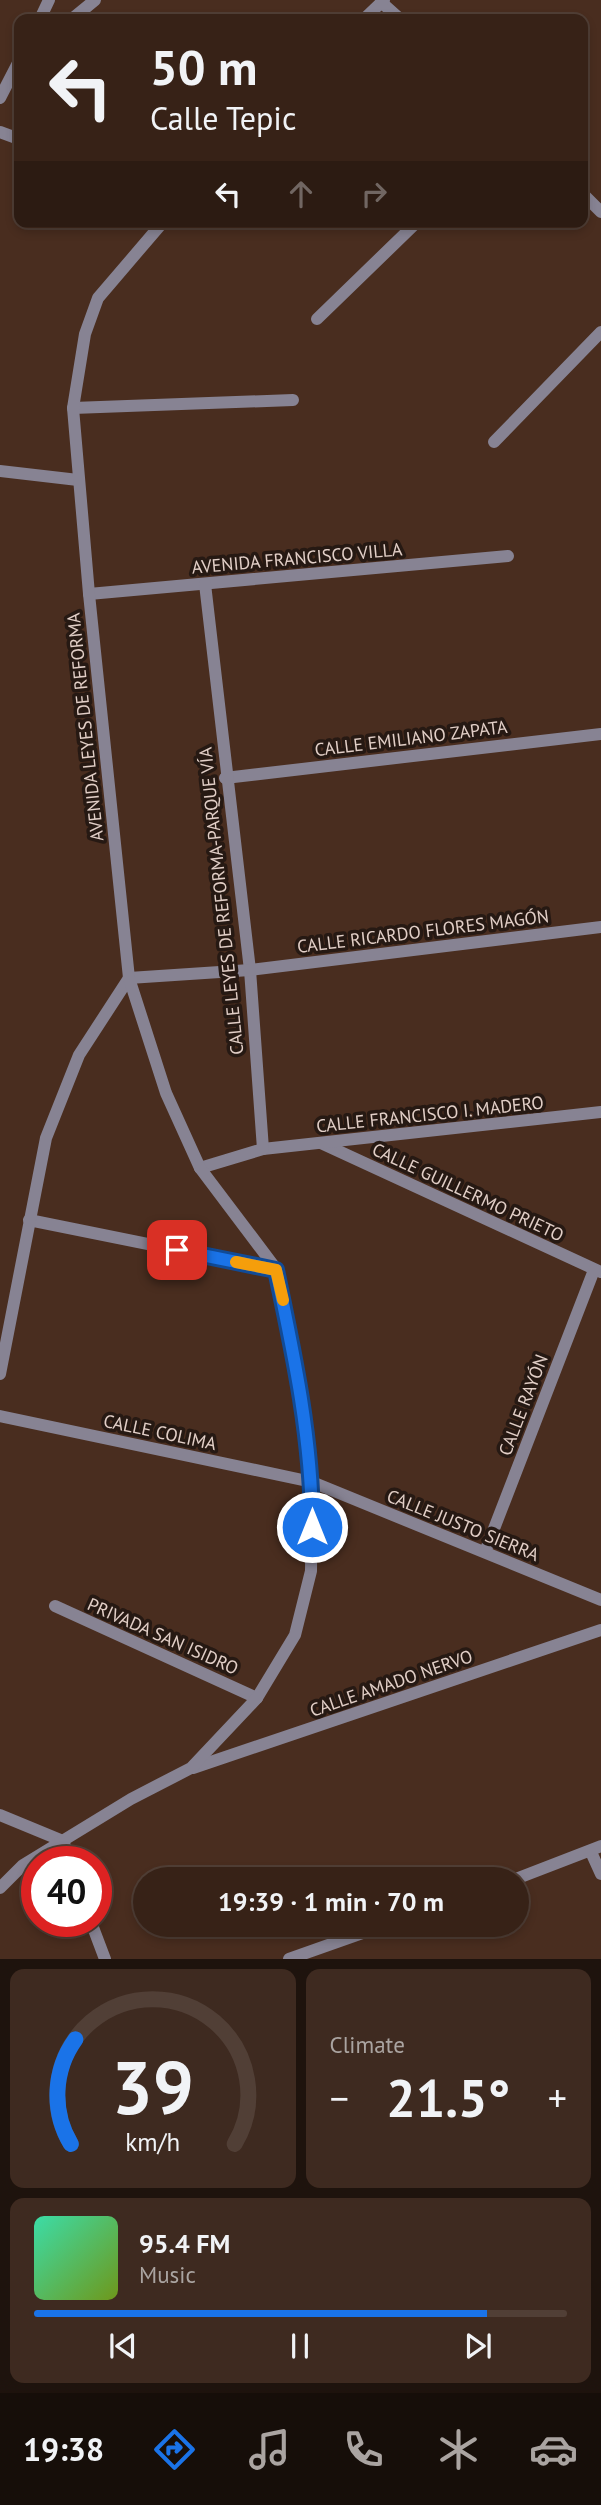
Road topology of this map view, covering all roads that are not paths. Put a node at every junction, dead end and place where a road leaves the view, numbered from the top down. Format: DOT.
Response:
graph roads {
  1 [pos="95,0"];
  2 [pos="383,1"];
  3 [pos="78,14"];
  4 [pos="369,14"];
  5 [pos="395,14"];
  6 [pos="14,71"];
  7 [pos="0,98"];
  8 [pos="588,199"];
  9 [pos="601,212"];
  10 [pos="148,228"];
  11 [pos="158,228"];
  12 [pos="411,228"];
  13 [pos="153,234"];
  14 [pos="317,319"];
  15 [pos="601,332"];
  16 [pos="293,400"];
  17 [pos="74,408"];
  18 [pos="494,442"];
  19 [pos="0,471"];
  20 [pos="78,480"];
  21 [pos="508,556"];
  22 [pos="205,584"];
  23 [pos="89,594"];
  24 [pos="601,734"];
  25 [pos="225,778"];
  26 [pos="601,928"];
  27 [pos="250,970"];
  28 [pos="129,978"];
  29 [pos="601,1112"];
  30 [pos="321,1143"];
  31 [pos="263,1149"];
  32 [pos="200,1168"];
  33 [pos="29,1220"];
  34 [pos="276,1270"];
  35 [pos="598,1271"];
  36 [pos="0,1374"];
  37 [pos="0,1416"];
  38 [pos="312,1482"];
  39 [pos="485,1552"];
  40 [pos="601,1600"];
  41 [pos="55,1606"];
  42 [pos="601,1630"];
  43 [pos="257,1698"];
  44 [pos="191,1768"];
  45 [pos="0,1815"];
  46 [pos="63,1841"];
  47 [pos="65,1846"];
  48 [pos="596,1849"];
  49 [pos="529,1874"];
  50 [pos="601,1874"];
  51 [pos="0,1888"];
  52 [pos="97,1937"];
  53 [pos="351,1937"];
  54 [pos="105,1959"];
  55 [pos="289,1959"];
  1 -- 3 [label="street"];
  2 -- 4 [label="street"];
  2 -- 5 [label="street"];
  6 -- 7 [label="street"];
  8 -- 9 [label="street"];
  10 -- 13 [label="street"];
  11 -- 13 [label="street, AVENIDA LEYES DE REFORMA"];
  12 -- 14 [label="street"];
  13 -- 17 [label="street, AVENIDA LEYES DE REFORMA"];
  15 -- 18 [label="street"];
  16 -- 17 [label="street"];
  17 -- 20 [label="street, AVENIDA LEYES DE REFORMA"];
  19 -- 20 [label="street"];
  20 -- 23 [label="street, AVENIDA LEYES DE REFORMA"];
  21 -- 22 [label="street, AVENIDA FRANCISCO VILLA"];
  22 -- 23 [label="street, AVENIDA FRANCISCO VILLA"];
  22 -- 25 [label="street, CALLE LEYES DE REFORMA-PARQUE VÍA"];
  23 -- 28 [label="street, AVENIDA LEYES DE REFORMA"];
  24 -- 25 [label="street, CALLE EMILIANO ZAPATA"];
  25 -- 27 [label="street, CALLE LEYES DE REFORMA-PARQUE VÍA"];
  26 -- 27 [label="street, CALLE RICARDO FLORES MAGÓN"];
  27 -- 28 [label="street, CALLE RICARDO FLORES MAGÓN"];
  27 -- 31 [label="street, CALLE LEYES DE REFORMA-PARQUE VÍA"];
  28 -- 32 [label="street, AVENIDA LEYES DE REFORMA"];
  28 -- 33 [label="street"];
  29 -- 30 [label="street, CALLE FRANCISCO I. MADERO"];
  30 -- 31 [label="street, CALLE FRANCISCO I. MADERO"];
  30 -- 35 [label="street, CALLE GUILLERMO PRIETO"];
  31 -- 32 [label="street"];
  32 -- 34 [label="street, AVENIDA LEYES DE REFORMA"];
  33 -- 34 [label="street"];
  33 -- 36 [label="street"];
  34 -- 38 [label="street"];
  35 -- 39 [label="street, CALLE RAYÓN"];
  37 -- 38 [label="street, CALLE COLIMA"];
  38 -- 39 [label="street, CALLE JUSTO SIERRA"];
  38 -- 43 [label="street"];
  39 -- 40 [label="street, CALLE JUSTO SIERRA"];
  41 -- 43 [label="street, PRIVADA SAN ISIDRO"];
  42 -- 44 [label="street, CALLE AMADO NERVO"];
  43 -- 44 [label="street"];
  44 -- 46 [label="street"];
  45 -- 46 [label="street"];
  46 -- 47 [label="street"];
  46 -- 51 [label="street"];
  48 -- 49 [label="street"];
  48 -- 50 [label="street"];
  52 -- 54 [label="street"];
  53 -- 55 [label="street"];
}
